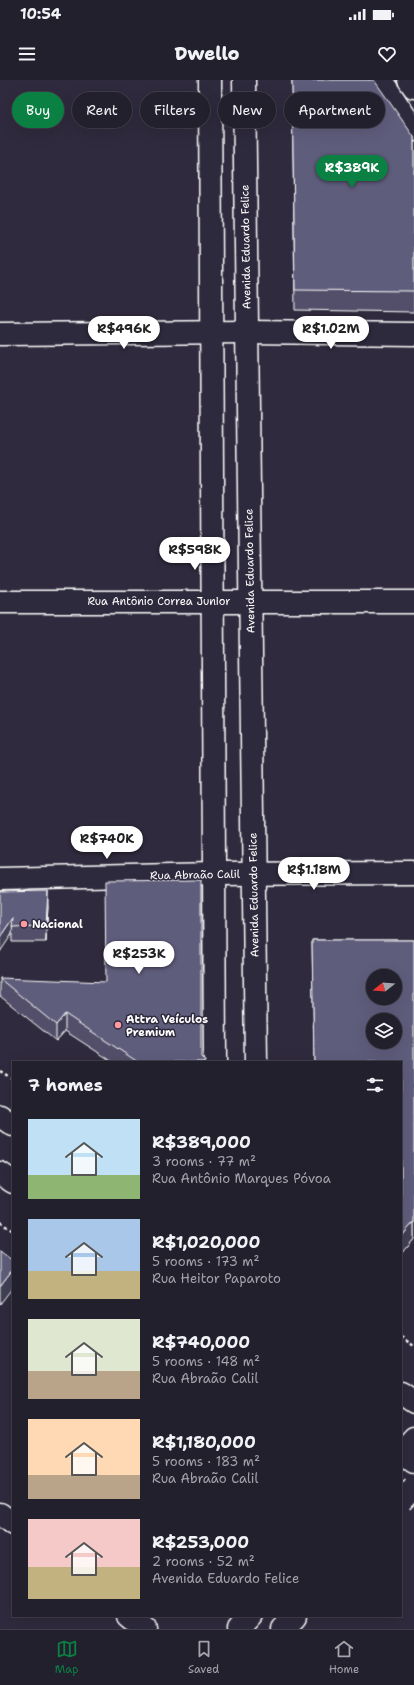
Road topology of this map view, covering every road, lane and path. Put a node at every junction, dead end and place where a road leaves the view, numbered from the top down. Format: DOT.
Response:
graph roads {
  1 [pos="210,80"];
  2 [pos="244,80"];
  3 [pos="381,80"];
  4 [pos="409,80"];
  5 [pos="414,87"];
  6 [pos="414,130"];
  7 [pos="212,332"];
  8 [pos="247,332"];
  9 [pos="0,334"];
  10 [pos="414,334"];
  11 [pos="212,601"];
  12 [pos="251,601"];
  13 [pos="0,602"];
  14 [pos="414,602"];
  15 [pos="414,873"];
  16 [pos="214,874"];
  17 [pos="254,874"];
  18 [pos="0,879"];
  19 [pos="215,1061"];
  20 [pos="256,1061"];
  21 [pos="0,1071"];
  22 [pos="12,1078"];
  23 [pos="0,1116"];
  24 [pos="12,1124"];
  25 [pos="0,1173"];
  26 [pos="12,1181"];
  27 [pos="0,1222"];
  28 [pos="12,1230"];
  29 [pos="402,1338"];
  30 [pos="414,1346"];
  31 [pos="402,1380"];
  32 [pos="414,1380"];
  33 [pos="402,1394"];
  34 [pos="414,1402"];
  35 [pos="414,1438"];
  36 [pos="402,1451"];
  37 [pos="402,1453"];
  38 [pos="414,1462"];
  39 [pos="414,1487"];
  40 [pos="402,1500"];
  41 [pos="0,1514"];
  42 [pos="12,1523"];
  43 [pos="130,1617"];
  44 [pos="250,1617"];
  45 [pos="294,1617"];
  46 [pos="145,1629"];
  47 [pos="239,1629"];
  48 [pos="283,1629"];
  1 -- 7 [label="street"];
  2 -- 8 [label="street, Avenida Eduardo Felice"];
  3 -- 6 [label="street"];
  4 -- 5 [label="street"];
  7 -- 8 [label="street"];
  7 -- 9 [label="street"];
  7 -- 11 [label="street"];
  8 -- 10 [label="street"];
  8 -- 12 [label="street, Avenida Eduardo Felice"];
  11 -- 12 [label="street, Rua Antônio Correa Junior"];
  11 -- 13 [label="street, Rua Antônio Correa Junior"];
  11 -- 16 [label="street"];
  12 -- 14 [label="street, Rua Antônio Correa Junior"];
  12 -- 17 [label="street, Avenida Eduardo Felice"];
  15 -- 17 [label="street, Rua Abraão Calil"];
  16 -- 17 [label="street, Rua Abraão Calil"];
  16 -- 18 [label="street, Rua Abraão Calil"];
  16 -- 19 [label="street"];
  17 -- 20 [label="street, Avenida Eduardo Felice"];
  21 -- 22 [label="path"];
  23 -- 24 [label="street"];
  25 -- 26 [label="street"];
  27 -- 28 [label="path"];
  29 -- 30 [label="path"];
  31 -- 32 [label="street"];
  33 -- 34 [label="street"];
  35 -- 36 [label="street"];
  37 -- 38 [label="street"];
  39 -- 40 [label="street, bridge"];
  41 -- 42 [label="street"];
  43 -- 46 [label="street"];
  44 -- 47 [label="street"];
  45 -- 48 [label="street"];
}
